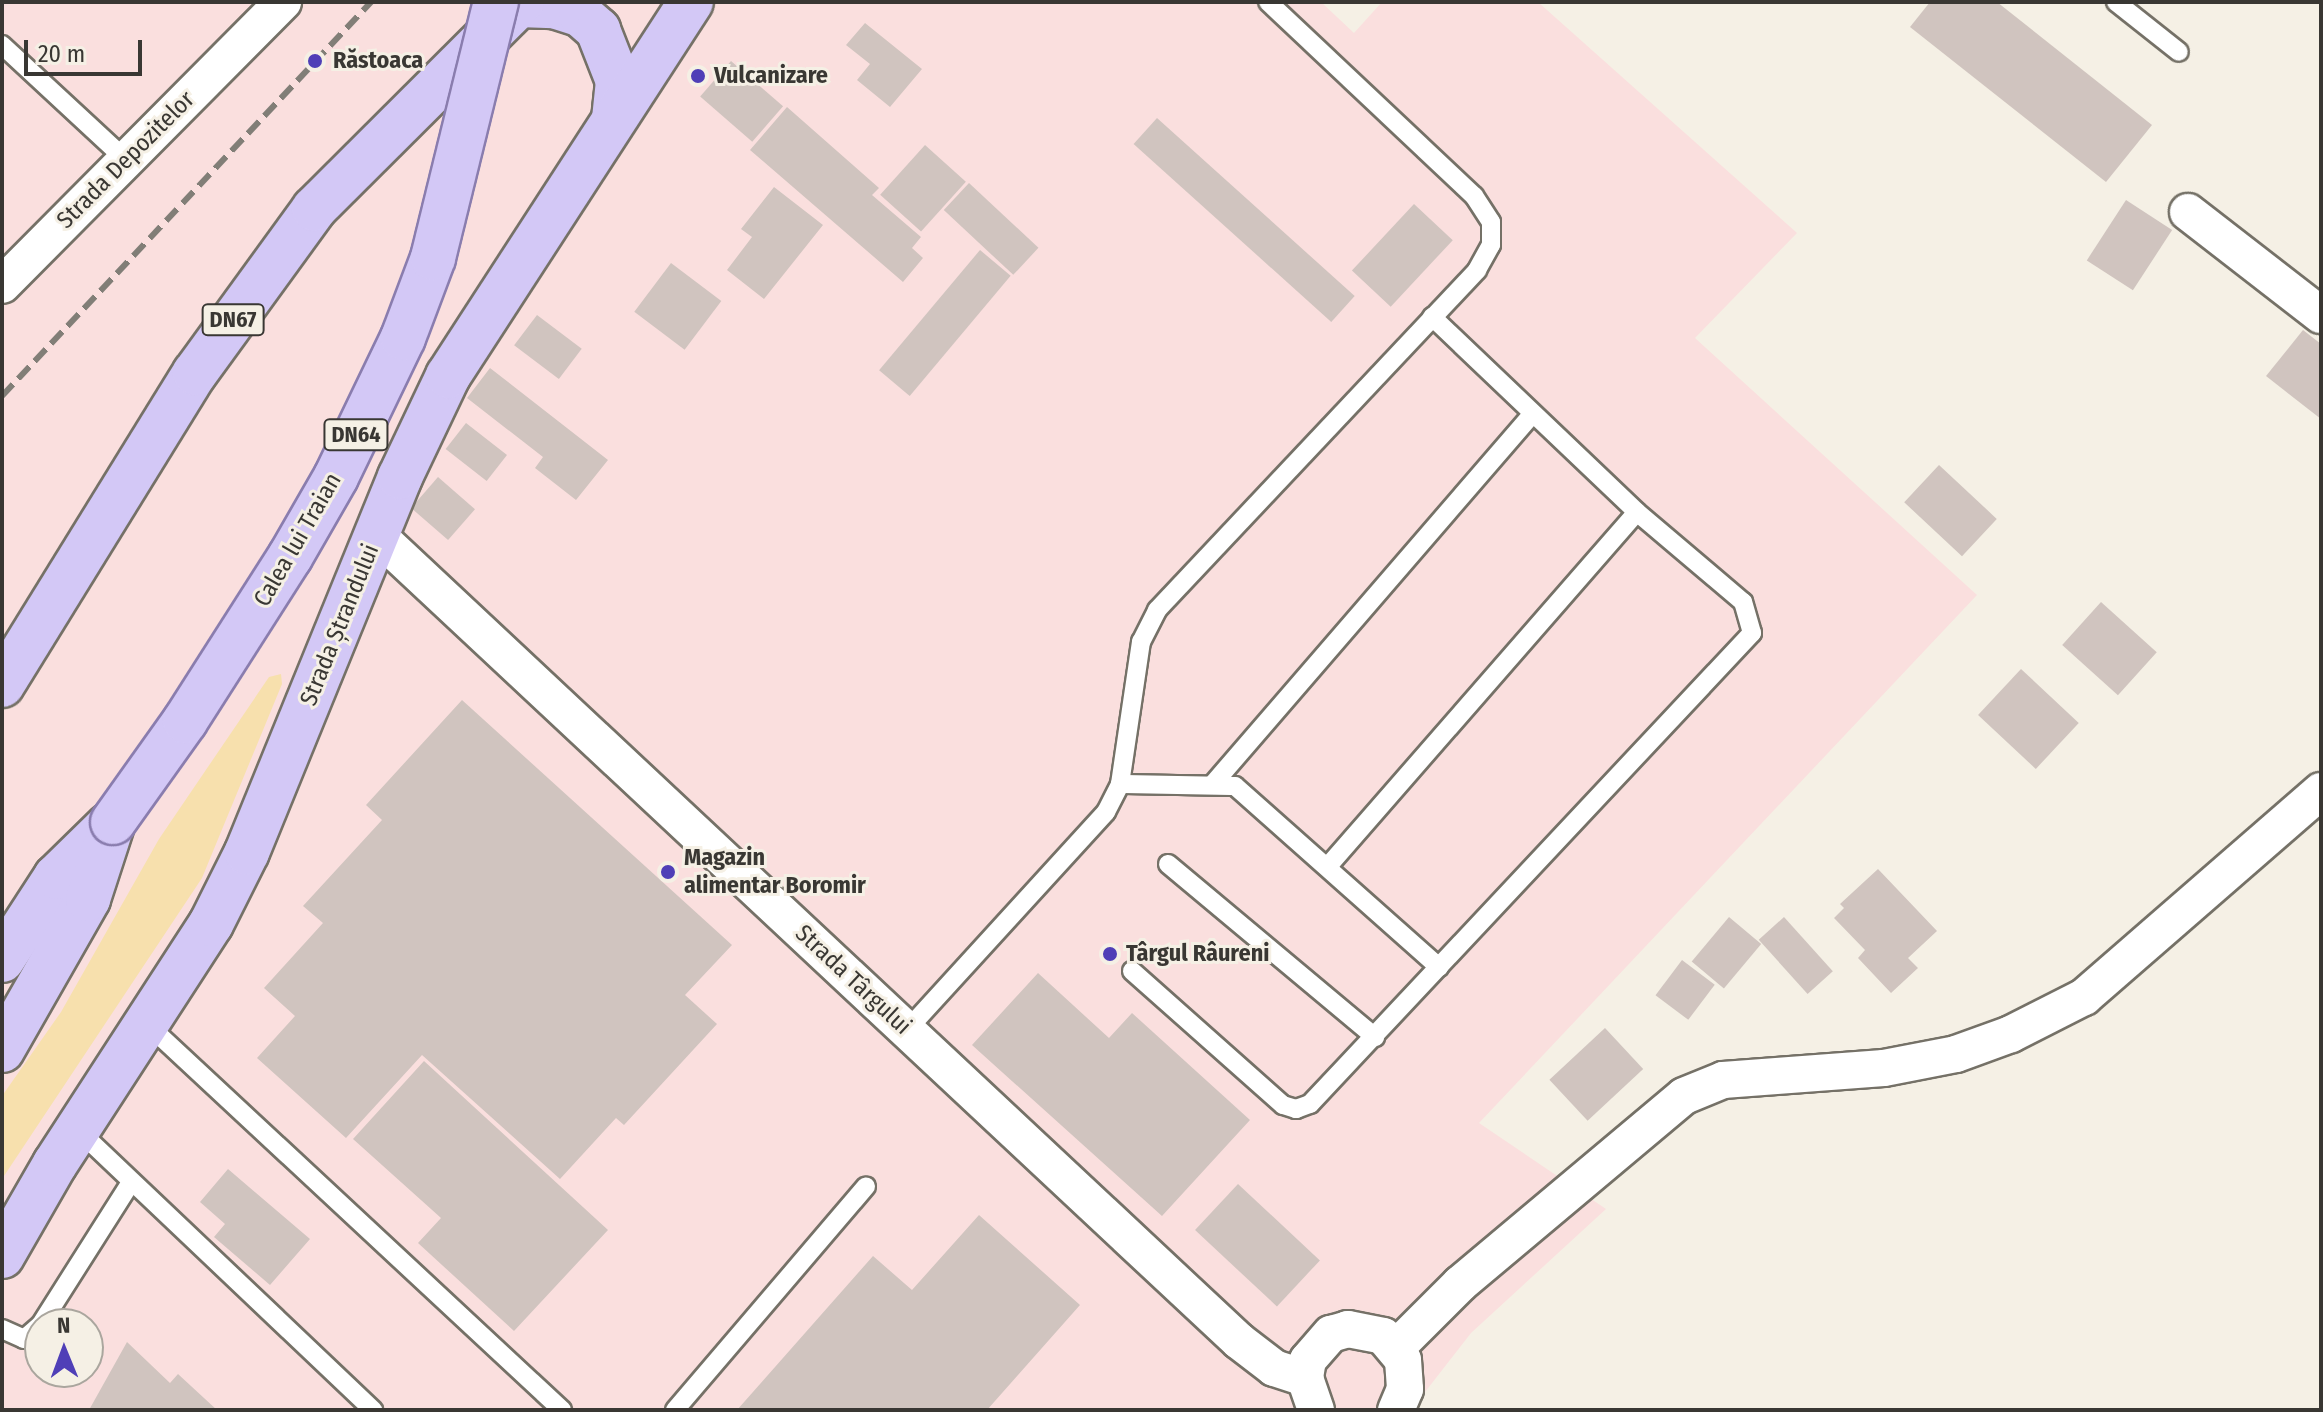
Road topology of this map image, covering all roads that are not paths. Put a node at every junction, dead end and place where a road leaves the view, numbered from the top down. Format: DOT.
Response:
graph roads {
  1 [pos="283,2"];
  2 [pos="691,2"];
  3 [pos="1268,2"];
  4 [pos="2116,2"];
  5 [pos="512,3"];
  6 [pos="2,45"];
  7 [pos="2179,52"];
  8 [pos="614,118"];
  9 [pos="126,160"];
  10 [pos="2188,212"];
  11 [pos="2,285"];
  12 [pos="2321,315"];
  13 [pos="1432,317"];
  14 [pos="1532,415"];
  15 [pos="1637,512"];
  16 [pos="377,535"];
  17 [pos="2,685"];
  18 [pos="1120,784"];
  19 [pos="1213,784"];
  20 [pos="2321,791"];
  21 [pos="113,822"];
  22 [pos="1168,864"];
  23 [pos="1329,865"];
  24 [pos="2,960"];
  25 [pos="1439,967"];
  26 [pos="1132,971"];
  27 [pos="147,1024"];
  28 [pos="907,1030"];
  29 [pos="1375,1037"];
  30 [pos="2,1050"];
  31 [pos="78,1130"];
  32 [pos="130,1184"];
  33 [pos="866,1186"];
  34 [pos="2,1256"];
  35 [pos="51,1308"];
  36 [pos="2,1329"];
  37 [pos="24,1339"];
  38 [pos="1396,1348"];
  39 [pos="1310,1394"];
  40 [pos="373,1410"];
  41 [pos="562,1410"];
  42 [pos="675,1410"];
  43 [pos="1396,1410"];
  1 -- 9 [label="street, Strada Depozitelor"];
  2 -- 8 [label="main road, Strada Ștrandului"];
  3 -- 13 [label="lane"];
  4 -- 7 [label="lane"];
  5 -- 8 [label="main road"];
  5 -- 17 [label="main road, DN67"];
  5 -- 21 [label="main road, Calea lui Traian / DN64, bridge"];
  6 -- 9 [label="lane"];
  8 -- 16 [label="main road, Strada Ștrandului"];
  9 -- 11 [label="street, Strada Depozitelor"];
  10 -- 12 [label="street"];
  13 -- 14 [label="lane"];
  13 -- 18 [label="lane"];
  14 -- 15 [label="lane"];
  14 -- 19 [label="lane"];
  15 -- 23 [label="lane"];
  15 -- 25 [label="lane"];
  16 -- 27 [label="main road, Strada Ștrandului"];
  16 -- 28 [label="street, Strada Târgului"];
  18 -- 19 [label="lane"];
  18 -- 28 [label="lane"];
  19 -- 23 [label="lane"];
  20 -- 38 [label="street"];
  21 -- 24 [label="main road, Calea lui Traian / DN64"];
  21 -- 30 [label="main road, Calea lui Traian / DN64"];
  22 -- 29 [label="lane"];
  23 -- 25 [label="lane"];
  25 -- 29 [label="lane"];
  26 -- 29 [label="lane"];
  27 -- 31 [label="main road, Strada Ștrandului"];
  27 -- 41 [label="lane"];
  28 -- 39 [label="street, Strada Târgului"];
  31 -- 32 [label="lane"];
  31 -- 34 [label="main road, Strada Ștrandului"];
  32 -- 35 [label="lane"];
  32 -- 40 [label="lane"];
  33 -- 42 [label="lane"];
  36 -- 37 [label="lane"];
  38 -- 39 [label="street"];
  38 -- 43 [label="street"];
}
